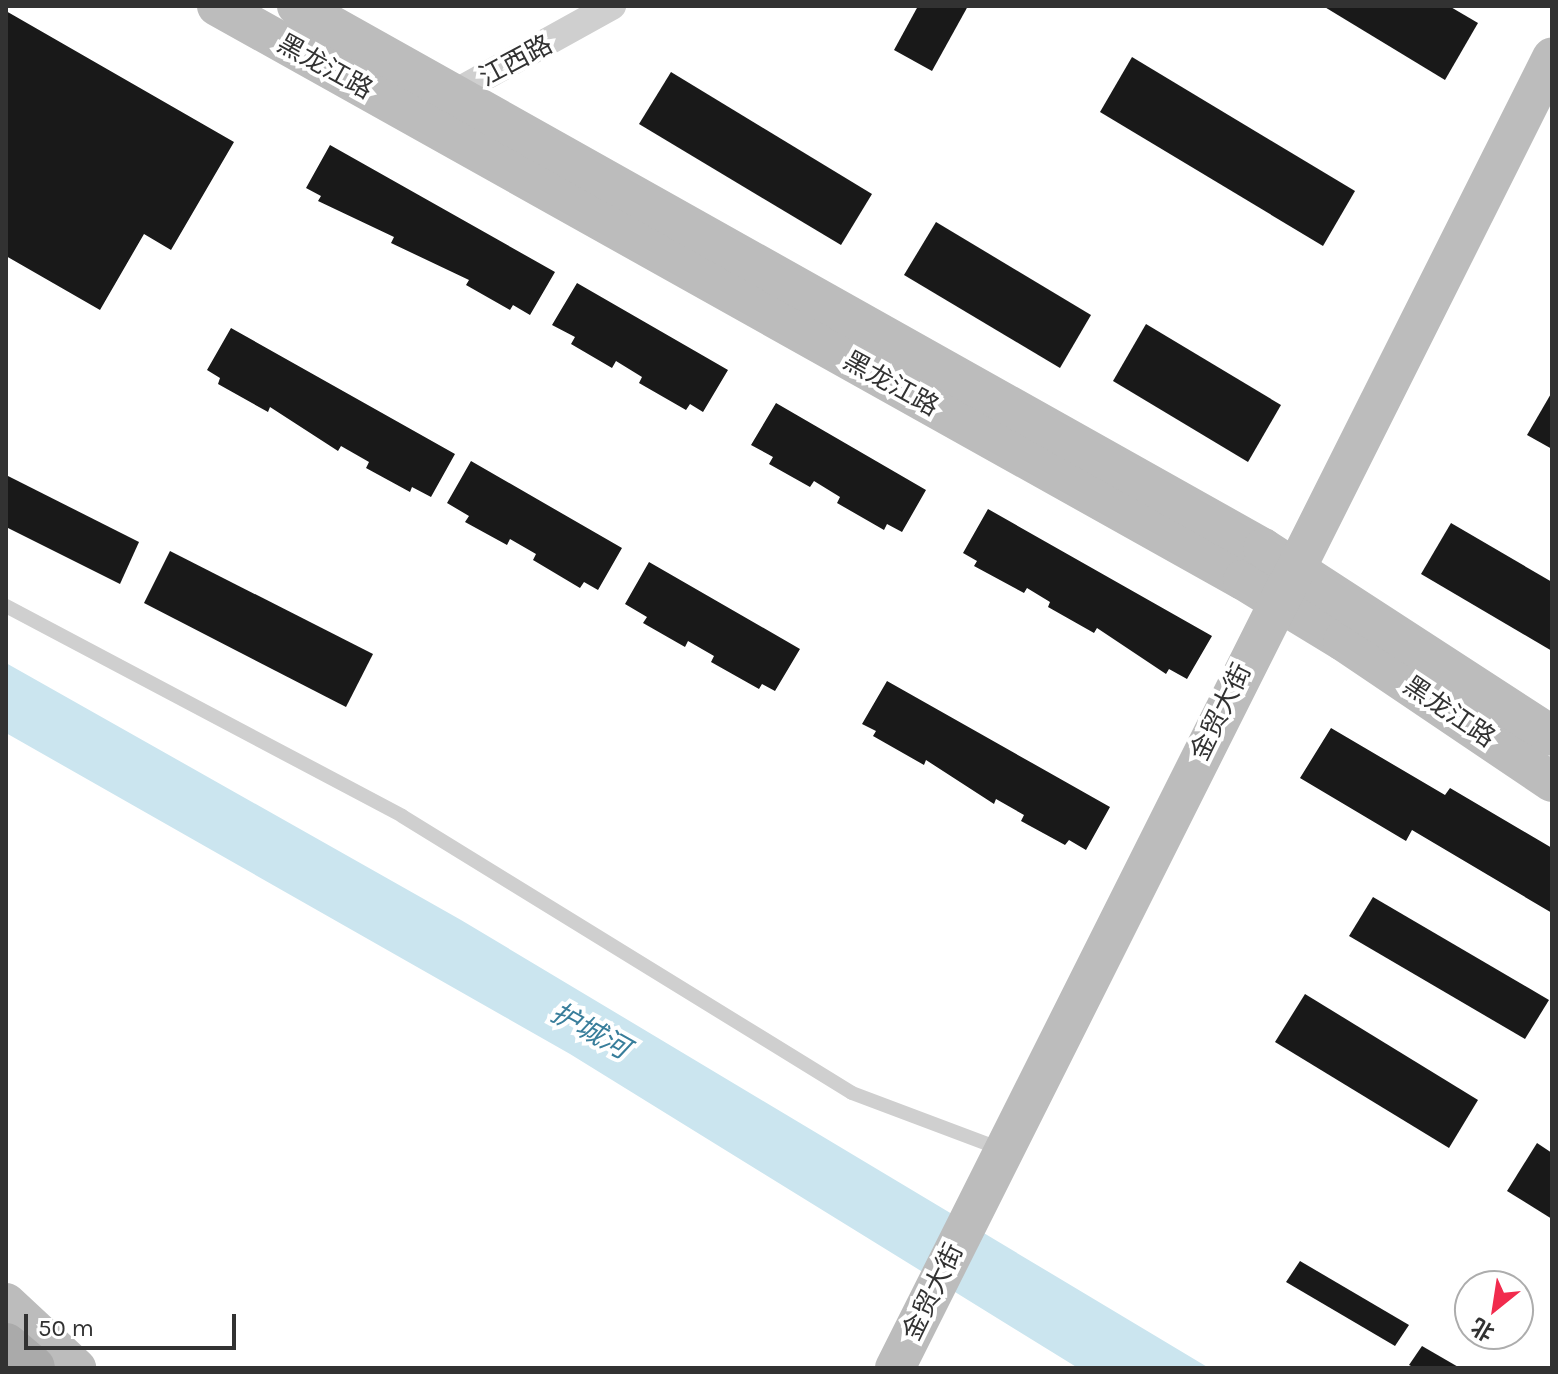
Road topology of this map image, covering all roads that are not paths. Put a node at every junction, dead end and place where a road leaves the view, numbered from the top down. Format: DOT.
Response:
graph roads {
  1 [pos="217,6"];
  2 [pos="297,6"];
  3 [pos="612,6"];
  4 [pos="1552,58"];
  5 [pos="453,94"];
  6 [pos="434,129"];
  7 [pos="1285,583"];
  8 [pos="6,606"];
  9 [pos="1552,736"];
  10 [pos="1552,782"];
  11 [pos="1003,1150"];
  12 [pos="6,1303"];
  13 [pos="6,1345"];
  14 [pos="902,1354"];
  15 [pos="33,1368"];
  16 [pos="76,1368"];
  1 -- 6 [label="main road, 黑龙江路"];
  2 -- 5 [label="main road, 黑龙江路"];
  3 -- 5 [label="street, 江西路"];
  4 -- 7 [label="main road, 金贸大街"];
  5 -- 6 [label="street, 江西路"];
  5 -- 7 [label="main road, 黑龙江路"];
  6 -- 7 [label="main road, 黑龙江路"];
  7 -- 9 [label="main road, 黑龙江路"];
  7 -- 10 [label="main road, 黑龙江路"];
  7 -- 11 [label="main road, 金贸大街"];
  8 -- 11 [label="lane"];
  11 -- 14 [label="main road, 金贸大街"];
  12 -- 16 [label="main road"];
  13 -- 15 [label="main road"];
}
